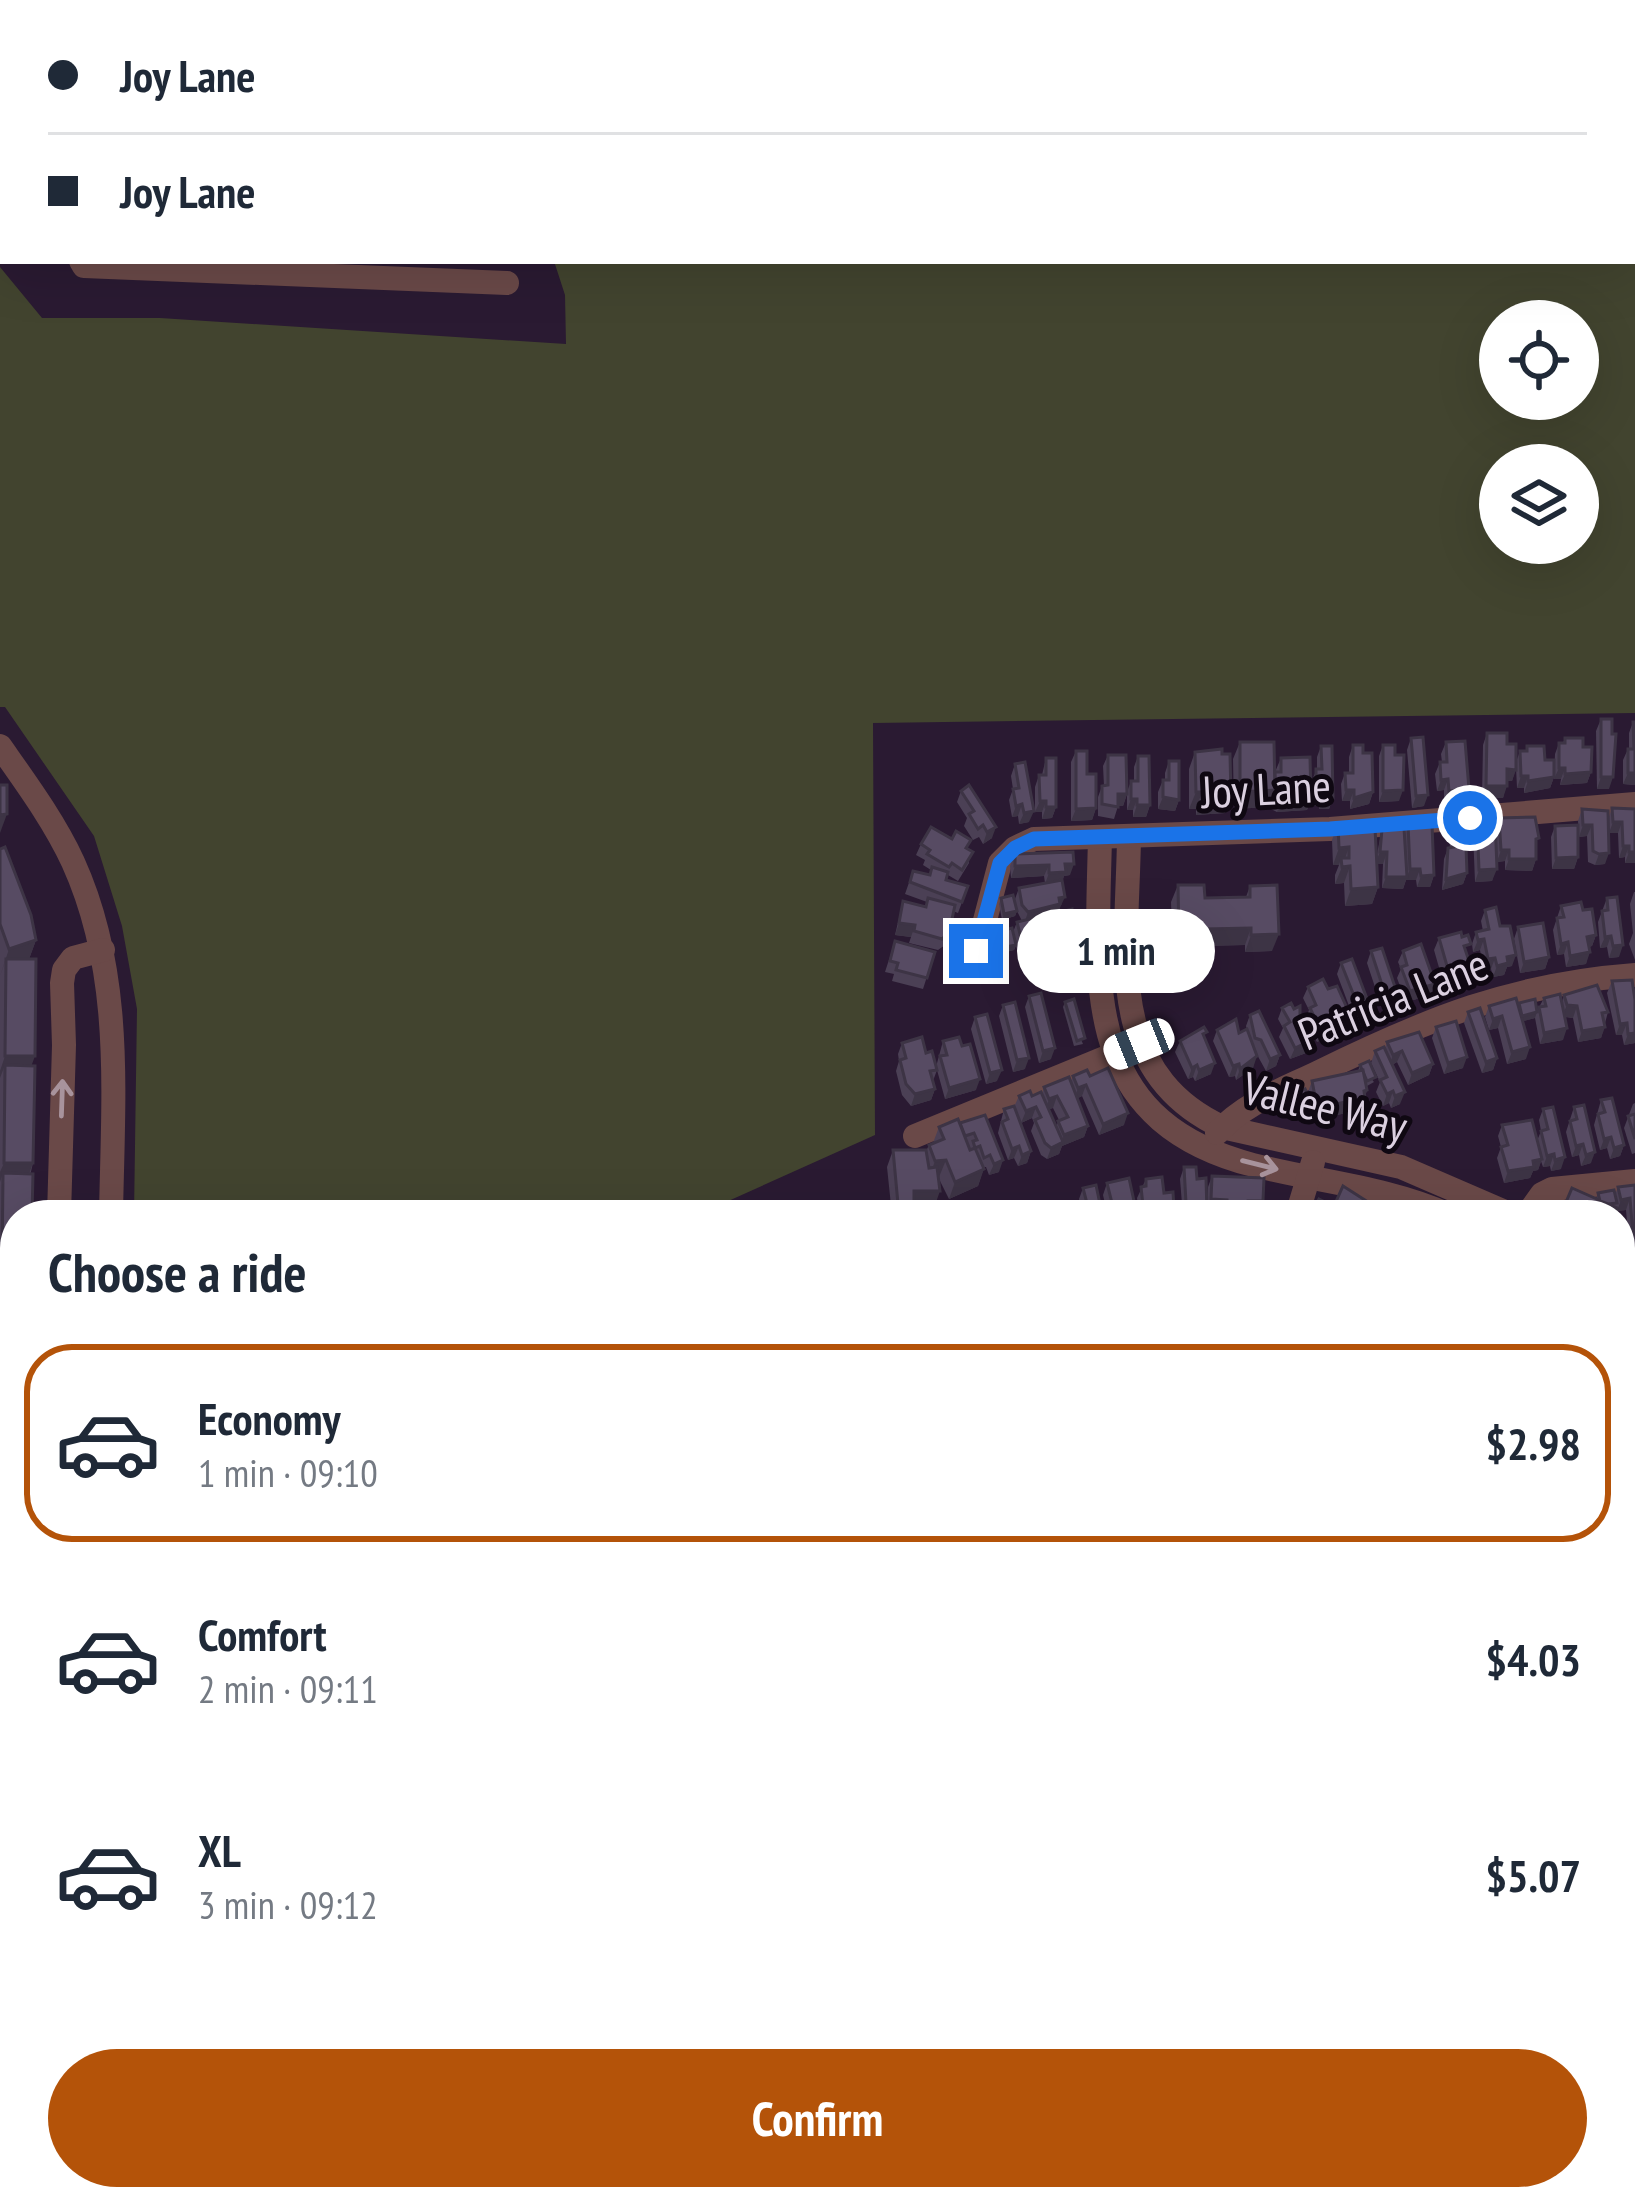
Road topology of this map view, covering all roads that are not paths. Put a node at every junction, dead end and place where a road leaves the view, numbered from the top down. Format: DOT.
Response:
graph roads {
  1 [pos="83,264"];
  2 [pos="507,283"];
  3 [pos="0,746"];
  4 [pos="9,780"];
  5 [pos="1635,804"];
  6 [pos="1129,836"];
  7 [pos="1100,837"];
  8 [pos="103,950"];
  9 [pos="976,951"];
  10 [pos="1635,975"];
  11 [pos="1139,1044"];
  12 [pos="1113,1055"];
  13 [pos="1222,1127"];
  14 [pos="915,1136"];
  15 [pos="1203,1148"];
  16 [pos="1315,1148"];
  17 [pos="1310,1176"];
  18 [pos="1635,1181"];
  19 [pos="59,1200"];
  20 [pos="111,1200"];
  21 [pos="1302,1200"];
  22 [pos="1404,1200"];
  23 [pos="1477,1200"];
  24 [pos="1538,1200"];
  1 -- 2 [label="street"];
  3 -- 4 [label="street"];
  4 -- 8 [label="street"];
  5 -- 6 [label="street, Joy Lane"];
  6 -- 7 [label="street, Joy Lane"];
  6 -- 11 [label="street, Vallee Way"];
  7 -- 9 [label="street, Joy Lane"];
  7 -- 12 [label="street, Vallee Way"];
  19 -- 8 [label="street, one-way"];
  8 -- 20 [label="street"];
  10 -- 13 [label="street, Patricia Lane"];
  11 -- 12 [label="street"];
  11 -- 13 [label="street, Vallee Way"];
  12 -- 14 [label="street"];
  12 -- 15 [label="street, Vallee Way"];
  13 -- 15 [label="street, Patricia Lane"];
  13 -- 16 [label="street, Vallee Way"];
  15 -- 17 [label="street, Vallee Way, one-way"];
  16 -- 17 [label="street"];
  16 -- 23 [label="street, Vallee Way"];
  17 -- 21 [label="street"];
  17 -- 22 [label="street, Vallee Way"];
  18 -- 24 [label="street"];
}
